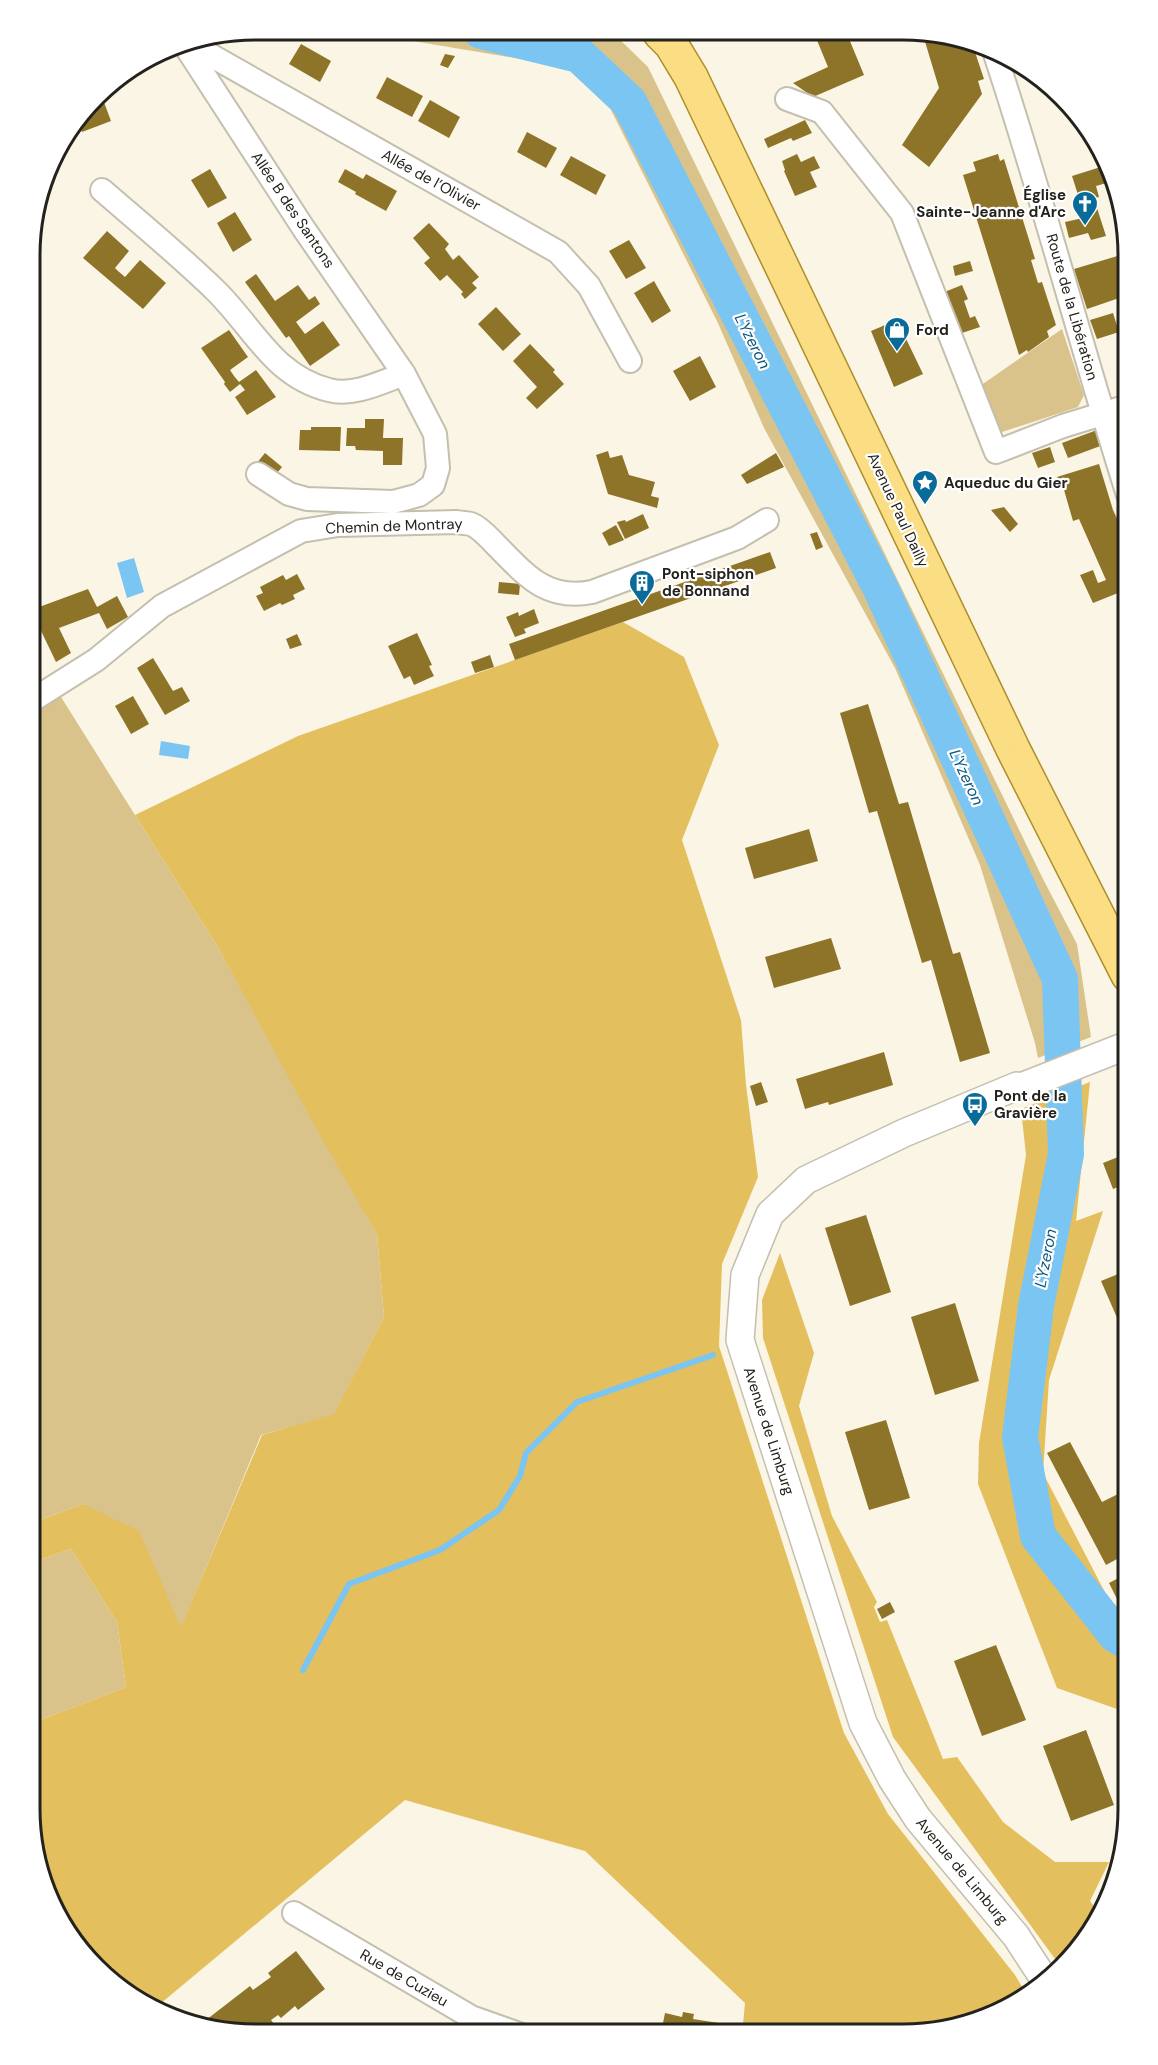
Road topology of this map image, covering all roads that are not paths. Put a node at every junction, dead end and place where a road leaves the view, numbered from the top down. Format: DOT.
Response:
graph roads {
  1 [pos="668,40"];
  2 [pos="199,48"];
  3 [pos="189,51"];
  4 [pos="998,64"];
  5 [pos="787,99"];
  6 [pos="102,190"];
  7 [pos="630,361"];
  8 [pos="404,374"];
  9 [pos="1118,409"];
  10 [pos="1102,414"];
  11 [pos="1118,464"];
  12 [pos="258,474"];
  13 [pos="767,520"];
  14 [pos="40,694"];
  15 [pos="1118,956"];
  16 [pos="1118,1049"];
  17 [pos="294,1913"];
  18 [pos="1041,1974"];
  19 [pos="491,2024"];
  1 -- 15 [label="main road, Avenue Paul Dailly"];
  2 -- 7 [label="street, Allée de l’Olivier"];
  3 -- 8 [label="street, Allée B des Santons"];
  4 -- 10 [label="street, Route de la Libération"];
  5 -- 10 [label="street"];
  6 -- 8 [label="street"];
  8 -- 12 [label="street, Allée B des Santons"];
  9 -- 10 [label="street"];
  10 -- 11 [label="street, Route de la Libération"];
  13 -- 14 [label="street, Chemin de Montray"];
  16 -- 18 [label="street, Avenue de Limburg"];
  17 -- 19 [label="street, Rue de Cuzieu"];
}
